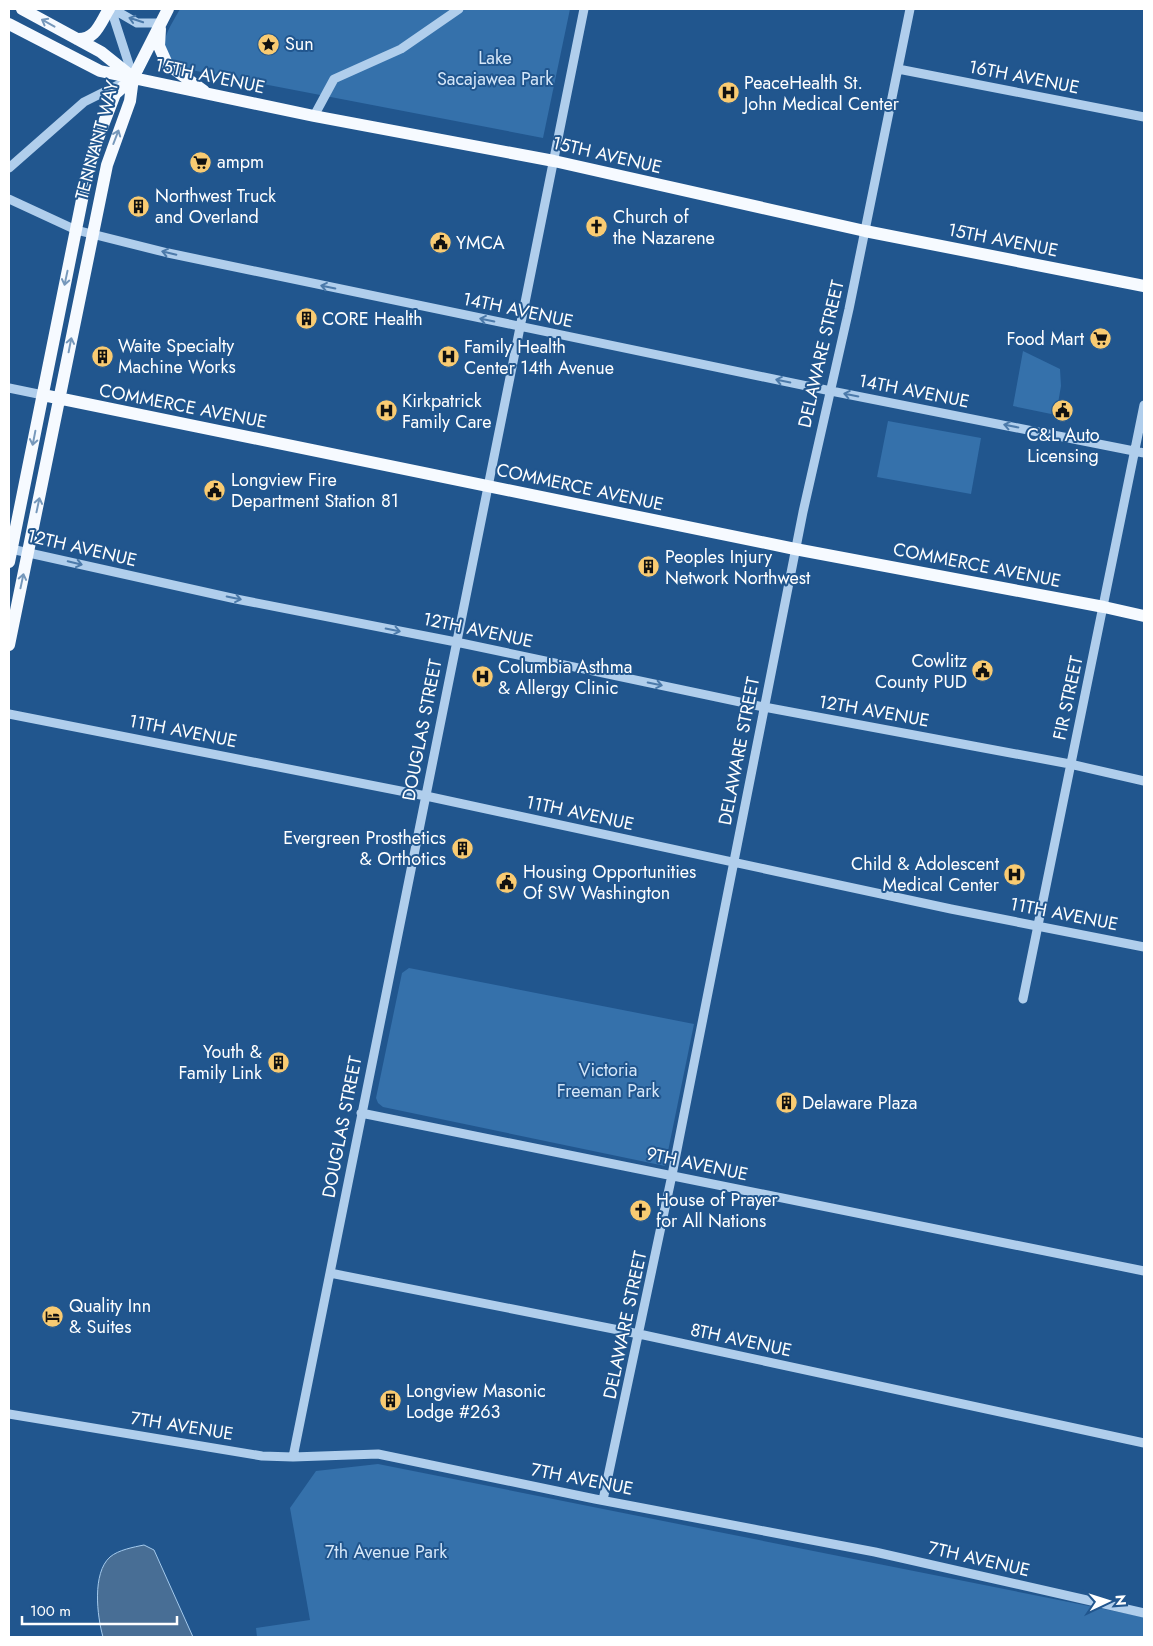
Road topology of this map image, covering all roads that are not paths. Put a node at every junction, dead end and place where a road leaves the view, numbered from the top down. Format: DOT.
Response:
graph roads {
  1 [pos="22,9"];
  2 [pos="111,9"];
  3 [pos="168,9"];
  4 [pos="459,9"];
  5 [pos="584,9"];
  6 [pos="910,9"];
  7 [pos="161,23"];
  8 [pos="9,24"];
  9 [pos="77,39"];
  10 [pos="898,68"];
  11 [pos="133,78"];
  12 [pos="208,94"];
  13 [pos="314,116"];
  14 [pos="1144,117"];
  15 [pos="554,161"];
  16 [pos="9,168"];
  17 [pos="9,200"];
  18 [pos="76,230"];
  19 [pos="865,231"];
  20 [pos="92,235"];
  21 [pos="1144,286"];
  22 [pos="520,327"];
  23 [pos="9,388"];
  24 [pos="831,391"];
  25 [pos="42,395"];
  26 [pos="59,399"];
  27 [pos="1144,405"];
  28 [pos="1140,452"];
  29 [pos="487,485"];
  30 [pos="12,548"];
  31 [pos="795,549"];
  32 [pos="28,552"];
  33 [pos="9,562"];
  34 [pos="1104,607"];
  35 [pos="1144,616"];
  36 [pos="456,642"];
  37 [pos="9,645"];
  38 [pos="764,707"];
  39 [pos="9,714"];
  40 [pos="1070,764"];
  41 [pos="1144,781"];
  42 [pos="426,796"];
  43 [pos="734,862"];
  44 [pos="1038,925"];
  45 [pos="1144,947"];
  46 [pos="1023,999"];
  47 [pos="361,1113"];
  48 [pos="672,1175"];
  49 [pos="1144,1270"];
  50 [pos="330,1272"];
  51 [pos="639,1334"];
  52 [pos="9,1414"];
  53 [pos="1144,1443"];
  54 [pos="293,1457"];
  55 [pos="603,1500"];
  56 [pos="1144,1613"];
  9 -- 1 [label="main road, one-way"];
  7 -- 2 [label="street, one-way"];
  2 -- 9 [label="main road"];
  2 -- 11 [label="street, 15TH AVENUE"];
  3 -- 7 [label="main road"];
  4 -- 13 [label="street"];
  5 -- 15 [label="street, DOUGLAS STREET"];
  6 -- 10 [label="street, DELAWARE STREET"];
  7 -- 11 [label="main road"];
  7 -- 12 [label="main road"];
  8 -- 11 [label="main road"];
  9 -- 11 [label="main road"];
  10 -- 14 [label="street, 16TH AVENUE"];
  10 -- 19 [label="street, DELAWARE STREET"];
  11 -- 12 [label="main road, 15TH AVENUE"];
  11 -- 16 [label="street"];
  11 -- 18 [label="main road, TENNANT WAY"];
  20 -- 11 [label="main road, TENNANT WAY, one-way"];
  12 -- 13 [label="main road, 15TH AVENUE"];
  13 -- 15 [label="main road, 15TH AVENUE"];
  15 -- 19 [label="main road, 15TH AVENUE"];
  15 -- 22 [label="street, DOUGLAS STREET"];
  17 -- 18 [label="street, 14TH AVENUE"];
  18 -- 20 [label="street, 14TH AVENUE"];
  18 -- 25 [label="main road, TENNANT WAY, one-way"];
  19 -- 21 [label="main road, 15TH AVENUE"];
  19 -- 24 [label="street, DELAWARE STREET"];
  22 -- 20 [label="street, 14TH AVENUE, one-way"];
  26 -- 20 [label="main road, TENNANT WAY, one-way"];
  24 -- 22 [label="street, 14TH AVENUE, one-way"];
  22 -- 29 [label="street, DOUGLAS STREET"];
  23 -- 25 [label="street, COMMERCE AVENUE"];
  28 -- 24 [label="street, 14TH AVENUE, one-way"];
  24 -- 31 [label="street, DELAWARE STREET"];
  25 -- 26 [label="main road, COMMERCE AVENUE"];
  25 -- 30 [label="main road, TENNANT WAY, one-way"];
  26 -- 29 [label="main road, COMMERCE AVENUE"];
  32 -- 26 [label="main road, TENNANT WAY, one-way"];
  27 -- 28 [label="street, FIR STREET"];
  28 -- 34 [label="street, FIR STREET"];
  29 -- 31 [label="main road, COMMERCE AVENUE"];
  29 -- 36 [label="street, DOUGLAS STREET"];
  30 -- 32 [label="street, 12TH AVENUE"];
  30 -- 33 [label="main road, TENNANT WAY"];
  31 -- 34 [label="main road, COMMERCE AVENUE"];
  31 -- 38 [label="street, DELAWARE STREET"];
  32 -- 36 [label="street, 12TH AVENUE, one-way"];
  37 -- 32 [label="main road, TENNANT WAY, one-way"];
  34 -- 35 [label="main road, COMMERCE AVENUE"];
  34 -- 40 [label="street, FIR STREET"];
  36 -- 38 [label="street, 12TH AVENUE, one-way"];
  36 -- 42 [label="street, DOUGLAS STREET"];
  38 -- 40 [label="street, 12TH AVENUE"];
  38 -- 43 [label="street, DELAWARE STREET"];
  39 -- 42 [label="street, 11TH AVENUE"];
  40 -- 41 [label="street, 12TH AVENUE"];
  40 -- 44 [label="street, FIR STREET"];
  42 -- 43 [label="street, 11TH AVENUE"];
  42 -- 47 [label="street, DOUGLAS STREET"];
  43 -- 44 [label="street, 11TH AVENUE"];
  43 -- 48 [label="street, DELAWARE STREET"];
  44 -- 45 [label="street, 11TH AVENUE"];
  44 -- 46 [label="street, FIR STREET"];
  47 -- 48 [label="street, 9TH AVENUE"];
  47 -- 50 [label="street, DOUGLAS STREET"];
  48 -- 49 [label="street, 9TH AVENUE"];
  48 -- 51 [label="street, DELAWARE STREET"];
  50 -- 51 [label="street, 8TH AVENUE"];
  50 -- 54 [label="street, DOUGLAS STREET"];
  51 -- 53 [label="street, 8TH AVENUE"];
  51 -- 55 [label="street, DELAWARE STREET"];
  52 -- 54 [label="street, 7TH AVENUE"];
  54 -- 55 [label="street, 7TH AVENUE"];
  55 -- 56 [label="street, 7TH AVENUE"];
}
